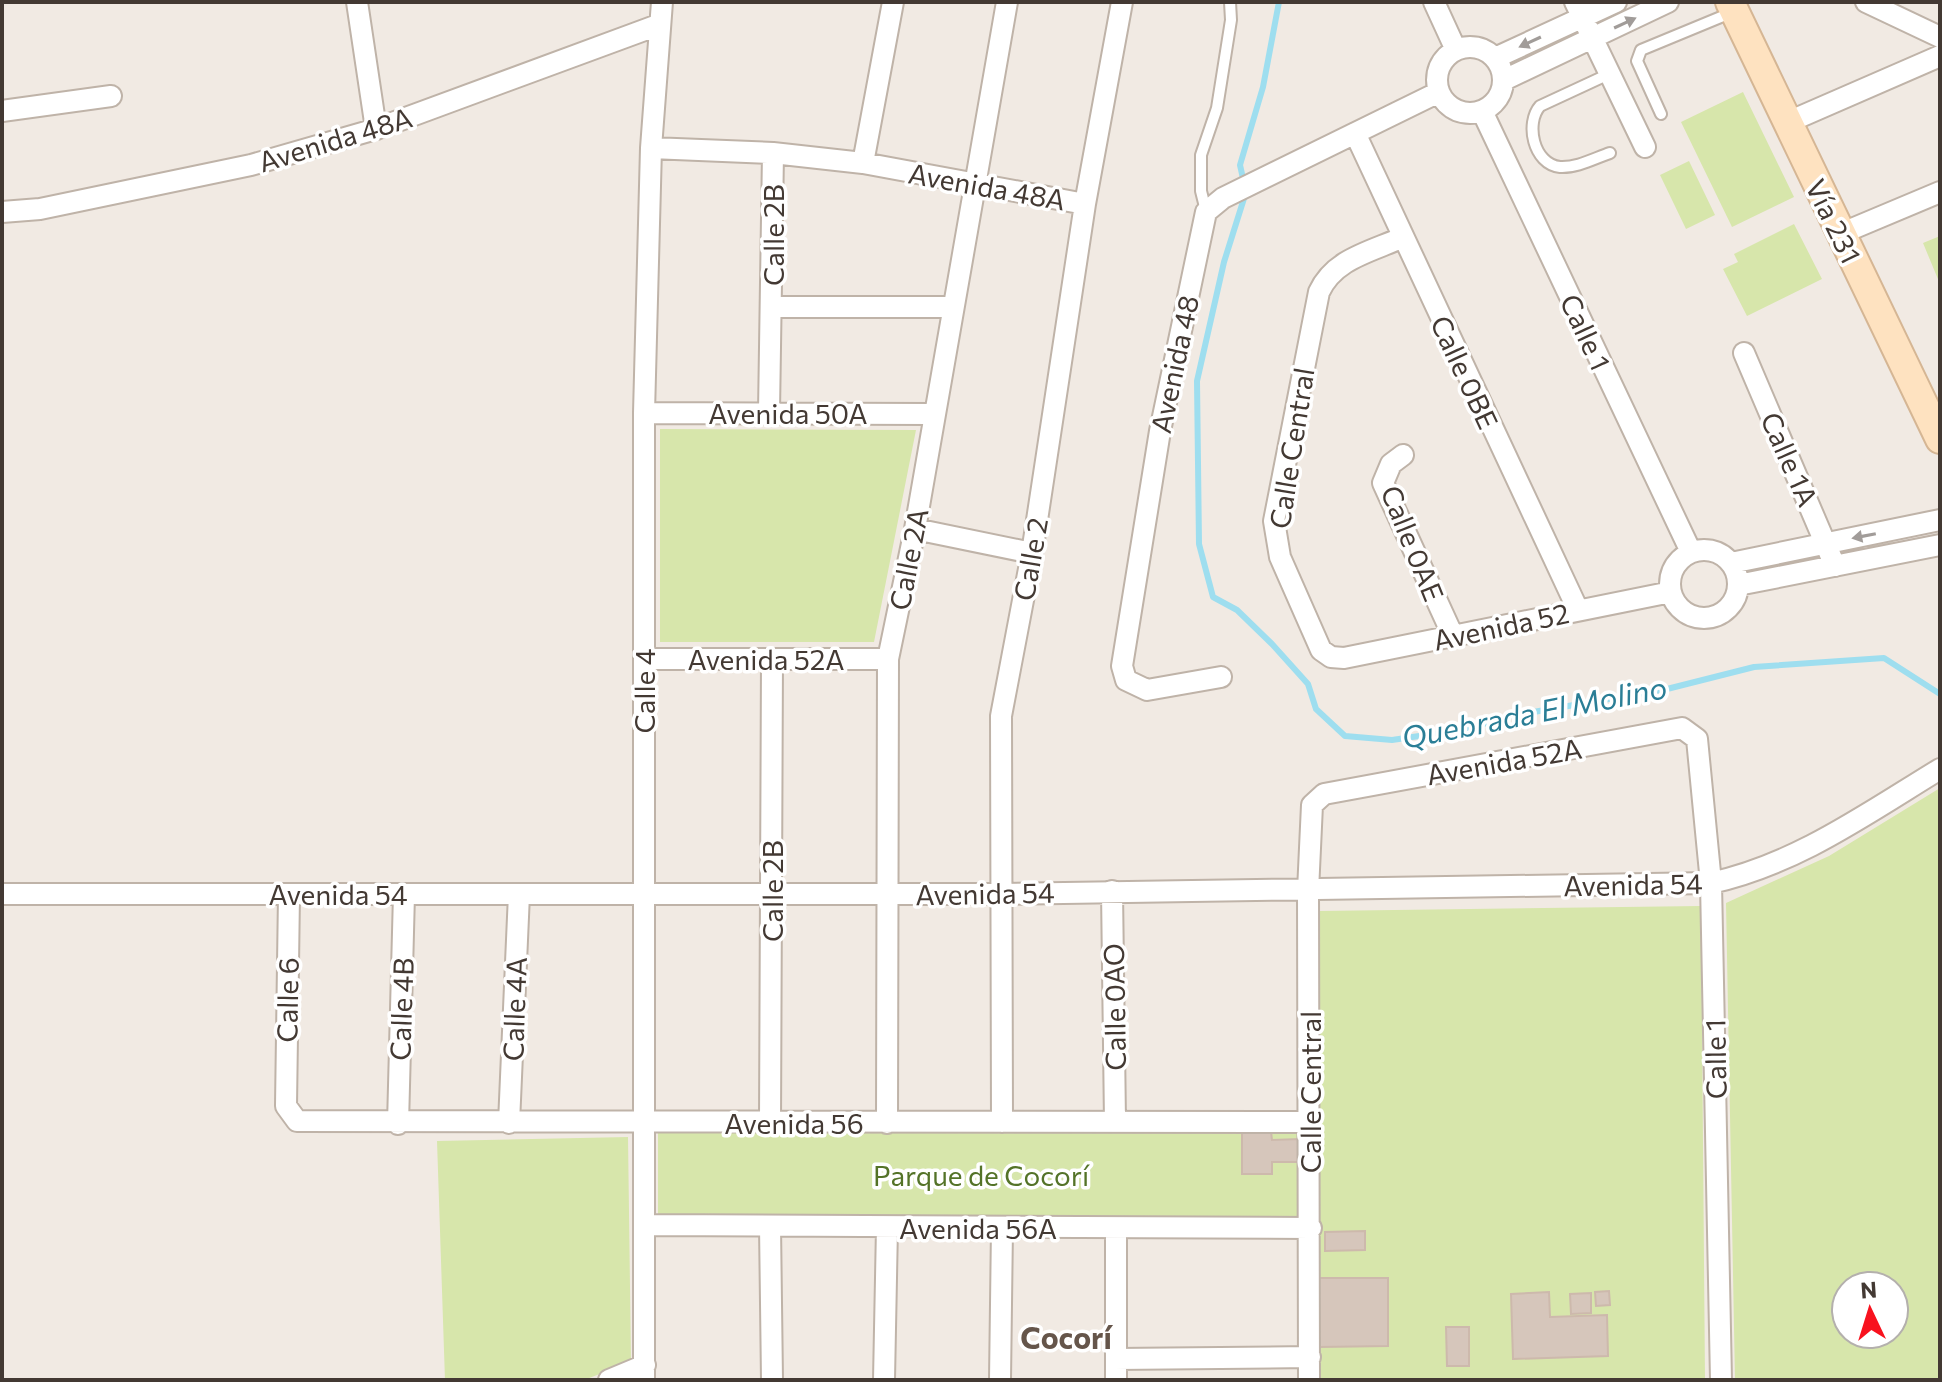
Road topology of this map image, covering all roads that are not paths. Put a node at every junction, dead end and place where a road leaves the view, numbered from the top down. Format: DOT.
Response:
graph roads {
  1 [pos="357,2"];
  2 [pos="662,2"];
  3 [pos="893,2"];
  4 [pos="1007,2"];
  5 [pos="1122,2"];
  6 [pos="1230,2"];
  7 [pos="1434,2"];
  8 [pos="1616,2"];
  9 [pos="1668,2"];
  10 [pos="1866,2"];
  11 [pos="1732,6"];
  12 [pos="1578,10"];
  13 [pos="658,25"];
  14 [pos="1940,37"];
  15 [pos="1592,38"];
  16 [pos="1456,50"];
  17 [pos="1940,56"];
  18 [pos="1495,58"];
  19 [pos="1609,74"];
  20 [pos="1504,80"];
  21 [pos="1439,92"];
  22 [pos="111,96"];
  23 [pos="2,111"];
  24 [pos="1482,111"];
  25 [pos="1661,114"];
  26 [pos="1786,123"];
  27 [pos="376,129"];
  28 [pos="1355,133"];
  29 [pos="1645,147"];
  30 [pos="651,148"];
  31 [pos="773,153"];
  32 [pos="1610,153"];
  33 [pos="863,163"];
  34 [pos="974,184"];
  35 [pos="1940,192"];
  36 [pos="1085,204"];
  37 [pos="2,212"];
  38 [pos="1206,212"];
  39 [pos="1840,234"];
  40 [pos="1401,238"];
  41 [pos="772,307"];
  42 [pos="952,307"];
  43 [pos="1744,353"];
  44 [pos="769,412"];
  45 [pos="644,413"];
  46 [pos="933,414"];
  47 [pos="1940,439"];
  48 [pos="1403,455"];
  49 [pos="1940,520"];
  50 [pos="915,529"];
  51 [pos="1827,543"];
  52 [pos="1940,545"];
  53 [pos="1691,552"];
  54 [pos="1032,553"];
  55 [pos="1731,563"];
  56 [pos="1835,566"];
  57 [pos="1738,585"];
  58 [pos="1671,592"];
  59 [pos="1578,610"];
  60 [pos="1453,636"];
  61 [pos="1331,657"];
  62 [pos="644,659"];
  63 [pos="772,659"];
  64 [pos="888,659"];
  65 [pos="1221,677"];
  66 [pos="1697,739"];
  67 [pos="1940,769"];
  68 [pos="1312,805"];
  69 [pos="1711,883"];
  70 [pos="1112,891"];
  71 [pos="1308,891"];
  72 [pos="887,893"];
  73 [pos="2,894"];
  74 [pos="289,894"];
  75 [pos="404,894"];
  76 [pos="519,894"];
  77 [pos="644,894"];
  78 [pos="1000,894"];
  79 [pos="772,895"];
  80 [pos="286,1106"];
  81 [pos="1002,1122"];
  82 [pos="1115,1122"];
  83 [pos="1310,1122"];
  84 [pos="509,1123"];
  85 [pos="644,1123"];
  86 [pos="770,1123"];
  87 [pos="887,1123"];
  88 [pos="398,1124"];
  89 [pos="645,1225"];
  90 [pos="770,1226"];
  91 [pos="887,1227"];
  92 [pos="1002,1228"];
  93 [pos="1311,1228"];
  94 [pos="1116,1229"];
  95 [pos="1310,1357"];
  96 [pos="1116,1370"];
  97 [pos="644,1372"];
  98 [pos="609,1380"];
  99 [pos="772,1380"];
  100 [pos="884,1380"];
  101 [pos="1000,1380"];
  102 [pos="1309,1380"];
  103 [pos="1721,1380"];
  1 -- 27 [label="street"];
  2 -- 13 [label="street, Calle 4"];
  3 -- 33 [label="street"];
  4 -- 34 [label="street, Calle 2A"];
  5 -- 36 [label="street, Calle 2"];
  6 -- 38 [label="lane"];
  7 -- 16 [label="street"];
  8 -- 12 [label="street"];
  15 -- 9 [label="street, one-way"];
  10 -- 14 [label="street"];
  11 -- 25 [label="lane"];
  11 -- 26 [label="main road, Vía 231"];
  12 -- 15 [label="street"];
  12 -- 18 [label="street, one-way"];
  13 -- 27 [label="street, Avenida 48A"];
  13 -- 30 [label="street, Calle 4"];
  15 -- 19 [label="street"];
  15 -- 20 [label="street"];
  16 -- 18 [label="street"];
  16 -- 21 [label="street"];
  17 -- 26 [label="street"];
  18 -- 20 [label="street"];
  19 -- 29 [label="street"];
  19 -- 32 [label="lane"];
  20 -- 24 [label="street"];
  21 -- 24 [label="street"];
  21 -- 28 [label="street"];
  22 -- 23 [label="street"];
  24 -- 53 [label="street, Calle 1"];
  26 -- 39 [label="main road, Vía 231"];
  27 -- 37 [label="street, Avenida 48A"];
  28 -- 38 [label="street"];
  28 -- 40 [label="street, Calle 0BE"];
  30 -- 31 [label="street, Avenida 48A"];
  30 -- 45 [label="street, Calle 4"];
  31 -- 33 [label="street, Avenida 48A"];
  31 -- 41 [label="street, Calle 2B"];
  33 -- 34 [label="street, Avenida 48A"];
  34 -- 36 [label="street, Avenida 48A"];
  34 -- 42 [label="street, Calle 2A"];
  35 -- 39 [label="street"];
  36 -- 54 [label="street, Calle 2"];
  38 -- 65 [label="street, Avenida 48"];
  39 -- 47 [label="main road, Vía 231"];
  40 -- 59 [label="street, Calle 0BE"];
  40 -- 61 [label="street, Calle Central"];
  41 -- 42 [label="street"];
  41 -- 44 [label="street, Calle 2B"];
  42 -- 46 [label="street, Calle 2A"];
  43 -- 51 [label="street, Calle 1A"];
  44 -- 45 [label="street, Avenida 50A"];
  44 -- 46 [label="street, Avenida 50A"];
  45 -- 62 [label="street, Calle 4"];
  46 -- 50 [label="street, Calle 2A"];
  48 -- 60 [label="street, Calle 0AE"];
  49 -- 51 [label="street, one-way"];
  50 -- 54 [label="street"];
  50 -- 64 [label="street, Calle 2A"];
  51 -- 55 [label="street"];
  51 -- 56 [label="street, Calle 1A"];
  52 -- 56 [label="street"];
  53 -- 55 [label="street"];
  53 -- 58 [label="street"];
  54 -- 78 [label="street, Calle 2"];
  55 -- 57 [label="street"];
  56 -- 57 [label="street"];
  57 -- 58 [label="street"];
  58 -- 59 [label="street, Avenida 52"];
  59 -- 60 [label="street, Avenida 52"];
  60 -- 61 [label="street, Avenida 52"];
  62 -- 63 [label="street, Avenida 52A"];
  62 -- 77 [label="street, Calle 4"];
  63 -- 64 [label="street, Avenida 52A"];
  63 -- 79 [label="street, Calle 2B"];
  64 -- 72 [label="street, Calle 2A"];
  66 -- 68 [label="street, Avenida 52A"];
  66 -- 69 [label="street, Calle 1"];
  67 -- 69 [label="street, Avenida 54"];
  68 -- 71 [label="street, Calle Central"];
  69 -- 71 [label="street, Avenida 54"];
  69 -- 103 [label="street, Calle 1"];
  70 -- 71 [label="street, Avenida 54"];
  70 -- 78 [label="street, Avenida 54"];
  70 -- 82 [label="street, Calle 0AO"];
  71 -- 83 [label="street, Calle Central"];
  72 -- 78 [label="street, Avenida 54"];
  72 -- 79 [label="street, Avenida 54"];
  72 -- 87 [label="street, Calle 2A"];
  73 -- 74 [label="street, Avenida 54"];
  74 -- 75 [label="street, Avenida 54"];
  74 -- 80 [label="street, Calle 6"];
  75 -- 76 [label="street, Avenida 54"];
  75 -- 88 [label="street, Calle 4B"];
  76 -- 77 [label="street, Avenida 54"];
  76 -- 84 [label="street, Calle 4A"];
  77 -- 79 [label="street, Avenida 54"];
  77 -- 85 [label="street, Calle 4"];
  78 -- 81 [label="street, Calle 2"];
  79 -- 86 [label="street, Calle 2B"];
  80 -- 88 [label="street, Avenida 56"];
  81 -- 82 [label="street, Avenida 56"];
  81 -- 87 [label="street, Avenida 56"];
  82 -- 83 [label="street, Avenida 56"];
  83 -- 93 [label="street, Calle Central"];
  84 -- 85 [label="street, Avenida 56"];
  84 -- 88 [label="street, Avenida 56"];
  85 -- 86 [label="street, Avenida 56"];
  85 -- 89 [label="street, Calle 4"];
  86 -- 87 [label="street, Avenida 56"];
  89 -- 90 [label="street, Avenida 56A"];
  89 -- 97 [label="street, Calle 4"];
  90 -- 91 [label="street, Avenida 56A"];
  90 -- 99 [label="street"];
  91 -- 92 [label="street, Avenida 56A"];
  91 -- 100 [label="street"];
  92 -- 94 [label="street, Avenida 56A"];
  92 -- 101 [label="street"];
  93 -- 94 [label="street, Avenida 56A"];
  93 -- 95 [label="street, Calle Central"];
  94 -- 96 [label="street"];
  95 -- 96 [label="street"];
  95 -- 102 [label="street, Calle Central"];
  97 -- 98 [label="street"];
}
